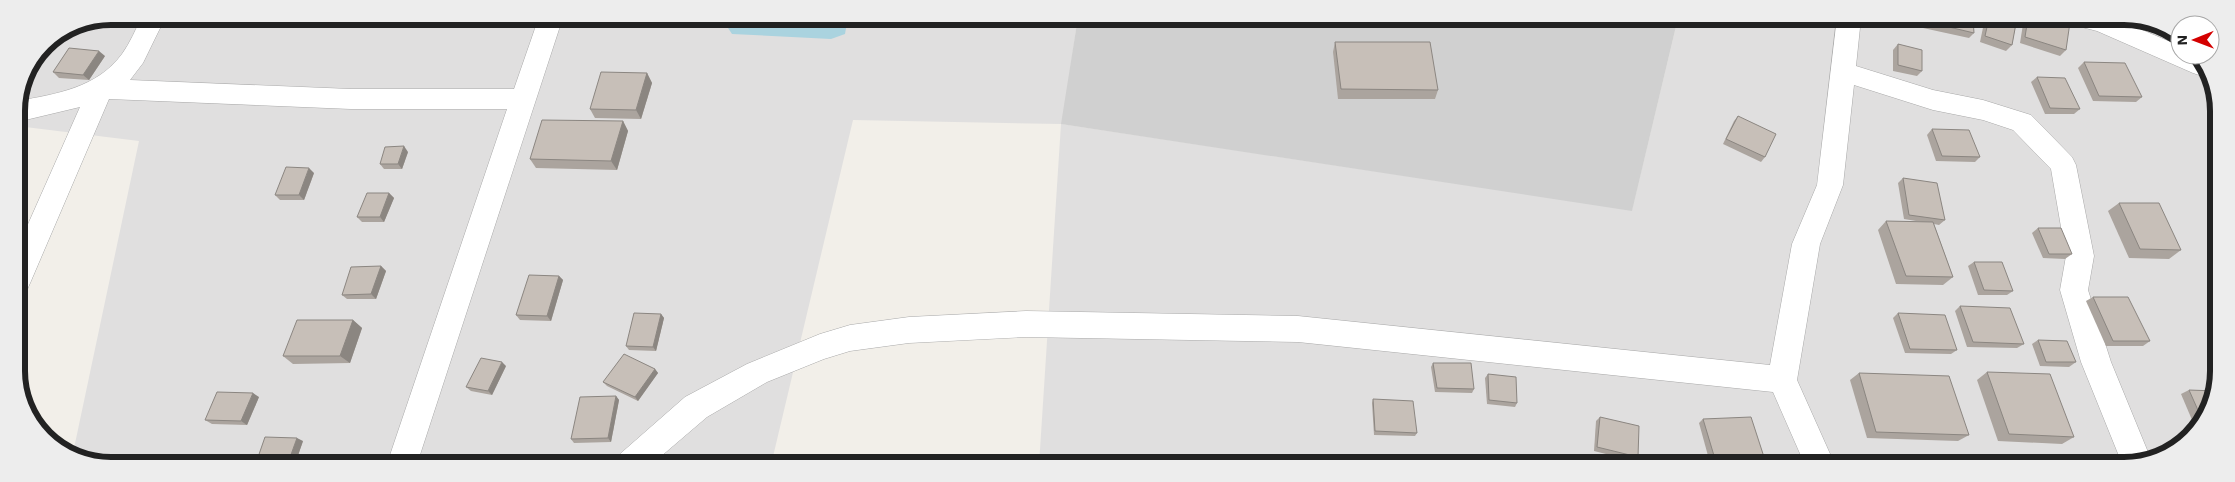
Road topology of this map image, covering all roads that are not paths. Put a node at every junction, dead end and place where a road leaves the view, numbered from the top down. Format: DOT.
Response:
graph roads {
  1 [pos="149,25"];
  2 [pos="548,25"];
  3 [pos="1848,25"];
  4 [pos="2101,25"];
  5 [pos="2161,48"];
  6 [pos="2194,63"];
  7 [pos="1843,72"];
  8 [pos="2203,77"];
  9 [pos="101,89"];
  10 [pos="523,99"];
  11 [pos="25,110"];
  12 [pos="25,265"];
  13 [pos="1782,380"];
  14 [pos="2134,456"];
  15 [pos="404,457"];
  16 [pos="638,457"];
  17 [pos="1816,457"];
  1 -- 9 [label="street"];
  2 -- 10 [label="street"];
  3 -- 7 [label="street"];
  4 -- 5 [label="street"];
  5 -- 6 [label="street"];
  5 -- 8 [label="street"];
  7 -- 13 [label="street"];
  7 -- 14 [label="street"];
  9 -- 10 [label="street"];
  9 -- 11 [label="street"];
  9 -- 12 [label="street"];
  10 -- 15 [label="street"];
  13 -- 16 [label="street"];
  13 -- 17 [label="street"];
}
